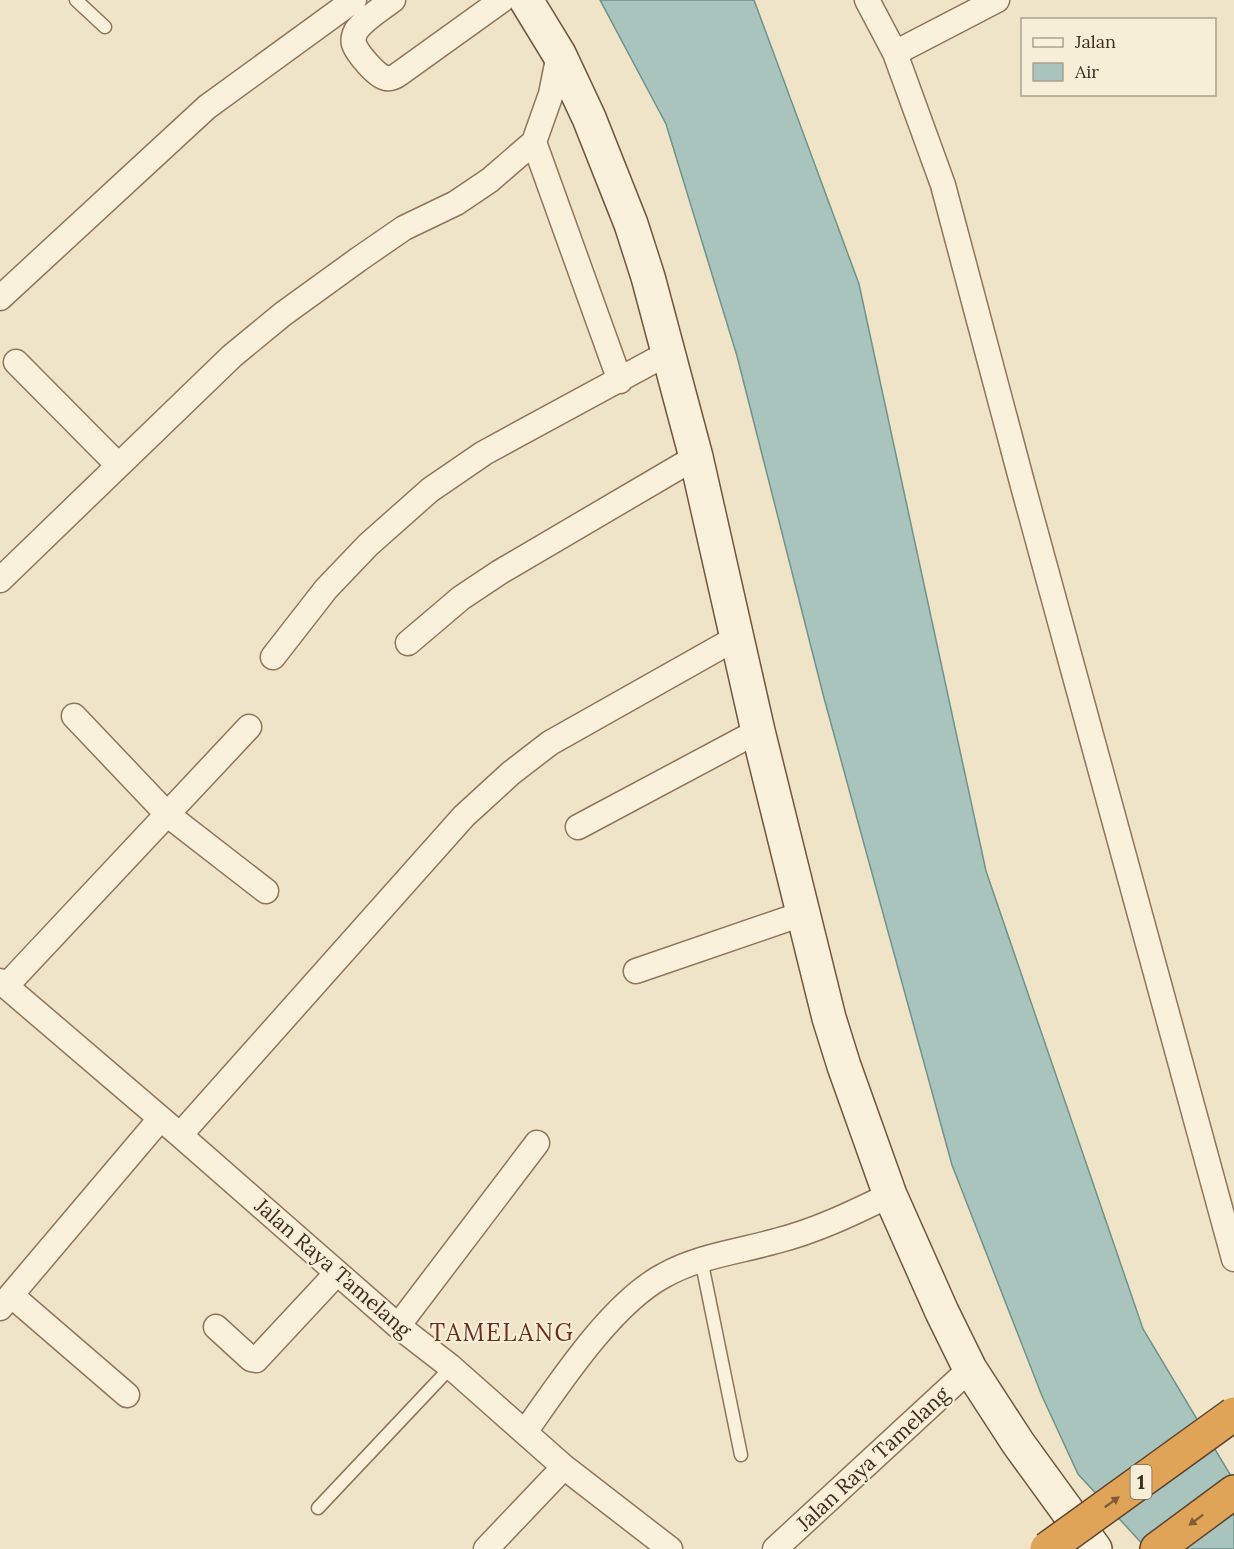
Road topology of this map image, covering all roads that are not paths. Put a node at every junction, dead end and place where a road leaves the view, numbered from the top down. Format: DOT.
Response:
graph roads {
  1 [pos="76,0"];
  2 [pos="354,0"];
  3 [pos="393,0"];
  4 [pos="501,0"];
  5 [pos="526,0"];
  6 [pos="867,0"];
  7 [pos="997,0"];
  8 [pos="105,27"];
  9 [pos="895,53"];
  10 [pos="559,54"];
  11 [pos="534,142"];
  12 [pos="0,298"];
  13 [pos="669,352"];
  14 [pos="16,362"];
  15 [pos="620,381"];
  16 [pos="696,457"];
  17 [pos="118,465"];
  18 [pos="0,580"];
  19 [pos="738,637"];
  20 [pos="408,643"];
  21 [pos="273,657"];
  22 [pos="74,716"];
  23 [pos="249,727"];
  24 [pos="758,731"];
  25 [pos="168,815"];
  26 [pos="578,827"];
  27 [pos="266,891"];
  28 [pos="802,914"];
  29 [pos="636,971"];
  30 [pos="3,983"];
  31 [pos="160,1119"];
  32 [pos="180,1135"];
  33 [pos="537,1143"];
  34 [pos="890,1195"];
  35 [pos="701,1259"];
  36 [pos="1234,1259"];
  37 [pos="337,1273"];
  38 [pos="6,1301"];
  39 [pos="398,1326"];
  40 [pos="216,1327"];
  41 [pos="451,1367"];
  42 [pos="970,1369"];
  43 [pos="127,1395"];
  44 [pos="1234,1414"];
  45 [pos="525,1432"];
  46 [pos="741,1455"];
  47 [pos="564,1467"];
  48 [pos="1234,1492"];
  49 [pos="318,1508"];
  50 [pos="486,1549"];
  51 [pos="670,1549"];
  52 [pos="775,1549"];
  53 [pos="1047,1549"];
  54 [pos="1095,1549"];
  55 [pos="1157,1549"];
  1 -- 8 [label="lane"];
  2 -- 12 [label="street"];
  3 -- 4 [label="street"];
  5 -- 10 [label="street"];
  6 -- 9 [label="street"];
  7 -- 9 [label="street"];
  9 -- 36 [label="street"];
  10 -- 11 [label="street"];
  10 -- 13 [label="street"];
  11 -- 15 [label="street"];
  11 -- 17 [label="street"];
  13 -- 15 [label="street"];
  13 -- 16 [label="street"];
  14 -- 17 [label="street"];
  15 -- 21 [label="street"];
  16 -- 19 [label="street"];
  16 -- 20 [label="street"];
  17 -- 18 [label="street"];
  19 -- 24 [label="street"];
  19 -- 32 [label="street"];
  22 -- 25 [label="street"];
  23 -- 25 [label="street"];
  24 -- 26 [label="street"];
  24 -- 28 [label="street"];
  25 -- 27 [label="street"];
  25 -- 30 [label="street"];
  28 -- 29 [label="street"];
  28 -- 34 [label="street"];
  30 -- 31 [label="street, Jalan Raya Tamelang"];
  31 -- 32 [label="street, Jalan Raya Tamelang"];
  31 -- 38 [label="street"];
  32 -- 37 [label="street, Jalan Raya Tamelang"];
  33 -- 39 [label="street"];
  34 -- 35 [label="street"];
  34 -- 42 [label="street"];
  35 -- 45 [label="street"];
  35 -- 46 [label="lane"];
  37 -- 39 [label="street, Jalan Raya Tamelang"];
  37 -- 40 [label="street"];
  38 -- 43 [label="street"];
  39 -- 41 [label="street, Jalan Raya Tamelang"];
  41 -- 45 [label="street, Jalan Raya Tamelang"];
  41 -- 49 [label="lane"];
  42 -- 52 [label="street, Jalan Raya Tamelang"];
  42 -- 54 [label="street"];
  53 -- 44 [label="highway, 1, one-way, bridge"];
  45 -- 47 [label="street, Jalan Raya Tamelang"];
  47 -- 50 [label="street"];
  47 -- 51 [label="street, Jalan Raya Tamelang"];
  48 -- 55 [label="highway, one-way"];
}
